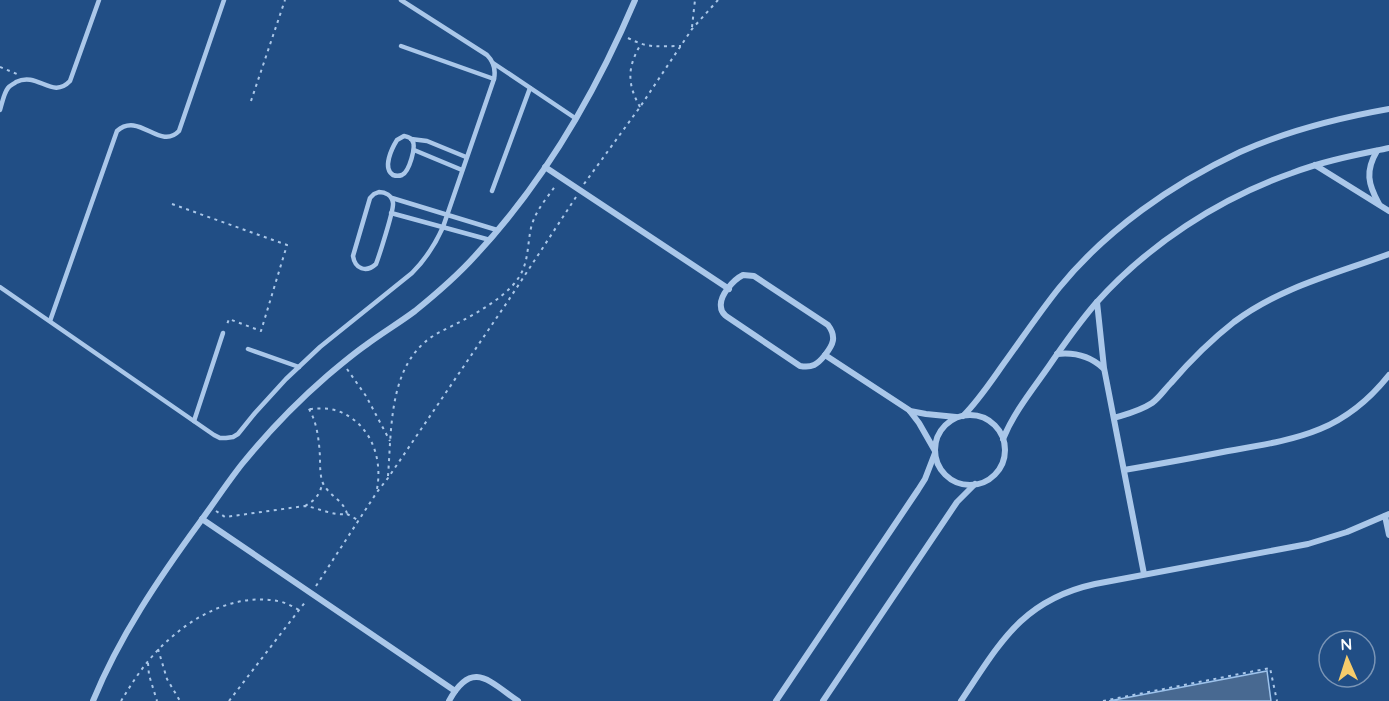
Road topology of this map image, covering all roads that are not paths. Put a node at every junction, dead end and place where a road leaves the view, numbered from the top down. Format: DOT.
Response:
graph roads {
  1 [pos="99,0"];
  2 [pos="224,0"];
  3 [pos="401,0"];
  4 [pos="636,0"];
  5 [pos="401,46"];
  6 [pos="494,63"];
  7 [pos="494,79"];
  8 [pos="530,88"];
  9 [pos="1389,109"];
  10 [pos="0,110"];
  11 [pos="575,118"];
  12 [pos="411,139"];
  13 [pos="1389,148"];
  14 [pos="414,150"];
  15 [pos="1377,150"];
  16 [pos="466,157"];
  17 [pos="1315,165"];
  18 [pos="545,167"];
  19 [pos="462,170"];
  20 [pos="492,191"];
  21 [pos="392,198"];
  22 [pos="1379,205"];
  23 [pos="1389,211"];
  24 [pos="391,213"];
  25 [pos="447,214"];
  26 [pos="443,227"];
  27 [pos="497,230"];
  28 [pos="490,240"];
  29 [pos="1389,254"];
  30 [pos="0,287"];
  31 [pos="729,289"];
  32 [pos="1097,302"];
  33 [pos="50,321"];
  34 [pos="224,333"];
  35 [pos="248,349"];
  36 [pos="825,354"];
  37 [pos="1057,354"];
  38 [pos="299,367"];
  39 [pos="1104,369"];
  40 [pos="1389,375"];
  41 [pos="909,410"];
  42 [pos="961,416"];
  43 [pos="1114,418"];
  44 [pos="194,421"];
  45 [pos="1003,439"];
  46 [pos="935,452"];
  47 [pos="1124,470"];
  48 [pos="975,484"];
  49 [pos="1387,515"];
  50 [pos="202,519"];
  51 [pos="1389,535"];
  52 [pos="1144,574"];
  53 [pos="455,691"];
  54 [pos="93,701"];
  55 [pos="449,701"];
  56 [pos="518,701"];
  57 [pos="776,701"];
  58 [pos="823,701"];
  59 [pos="961,701"];
  1 -- 10 [label="lane"];
  2 -- 33 [label="lane"];
  3 -- 6 [label="lane"];
  4 -- 11 [label="street"];
  5 -- 7 [label="lane"];
  6 -- 7 [label="lane"];
  6 -- 8 [label="lane"];
  7 -- 16 [label="lane"];
  8 -- 11 [label="lane"];
  8 -- 20 [label="lane"];
  9 -- 42 [label="street"];
  11 -- 18 [label="street"];
  12 -- 14 [label="lane"];
  12 -- 14 [label="lane"];
  12 -- 16 [label="lane"];
  13 -- 15 [label="street"];
  14 -- 19 [label="lane"];
  15 -- 17 [label="street"];
  15 -- 22 [label="street"];
  16 -- 19 [label="lane"];
  17 -- 22 [label="street"];
  17 -- 32 [label="street"];
  18 -- 27 [label="street"];
  18 -- 31 [label="street"];
  19 -- 25 [label="lane"];
  21 -- 24 [label="lane"];
  21 -- 24 [label="lane"];
  21 -- 25 [label="lane"];
  22 -- 23 [label="street"];
  24 -- 26 [label="lane"];
  25 -- 26 [label="lane"];
  25 -- 27 [label="lane"];
  26 -- 28 [label="lane"];
  26 -- 38 [label="lane"];
  27 -- 28 [label="street"];
  28 -- 50 [label="street"];
  29 -- 43 [label="street"];
  30 -- 33 [label="lane"];
  31 -- 36 [label="street"];
  31 -- 36 [label="street"];
  32 -- 37 [label="street"];
  32 -- 39 [label="street"];
  33 -- 44 [label="lane"];
  34 -- 44 [label="lane"];
  35 -- 38 [label="lane"];
  36 -- 41 [label="street"];
  37 -- 39 [label="street"];
  37 -- 45 [label="street"];
  38 -- 44 [label="lane"];
  39 -- 43 [label="street"];
  40 -- 47 [label="street"];
  41 -- 42 [label="street"];
  41 -- 46 [label="street"];
  42 -- 45 [label="street"];
  42 -- 46 [label="street"];
  43 -- 47 [label="street"];
  45 -- 48 [label="street"];
  46 -- 48 [label="street"];
  46 -- 57 [label="street"];
  47 -- 52 [label="street"];
  48 -- 58 [label="street"];
  49 -- 51 [label="street"];
  49 -- 52 [label="street"];
  50 -- 53 [label="street"];
  50 -- 54 [label="street"];
  52 -- 59 [label="street"];
  53 -- 55 [label="street"];
  53 -- 56 [label="street"];
}
